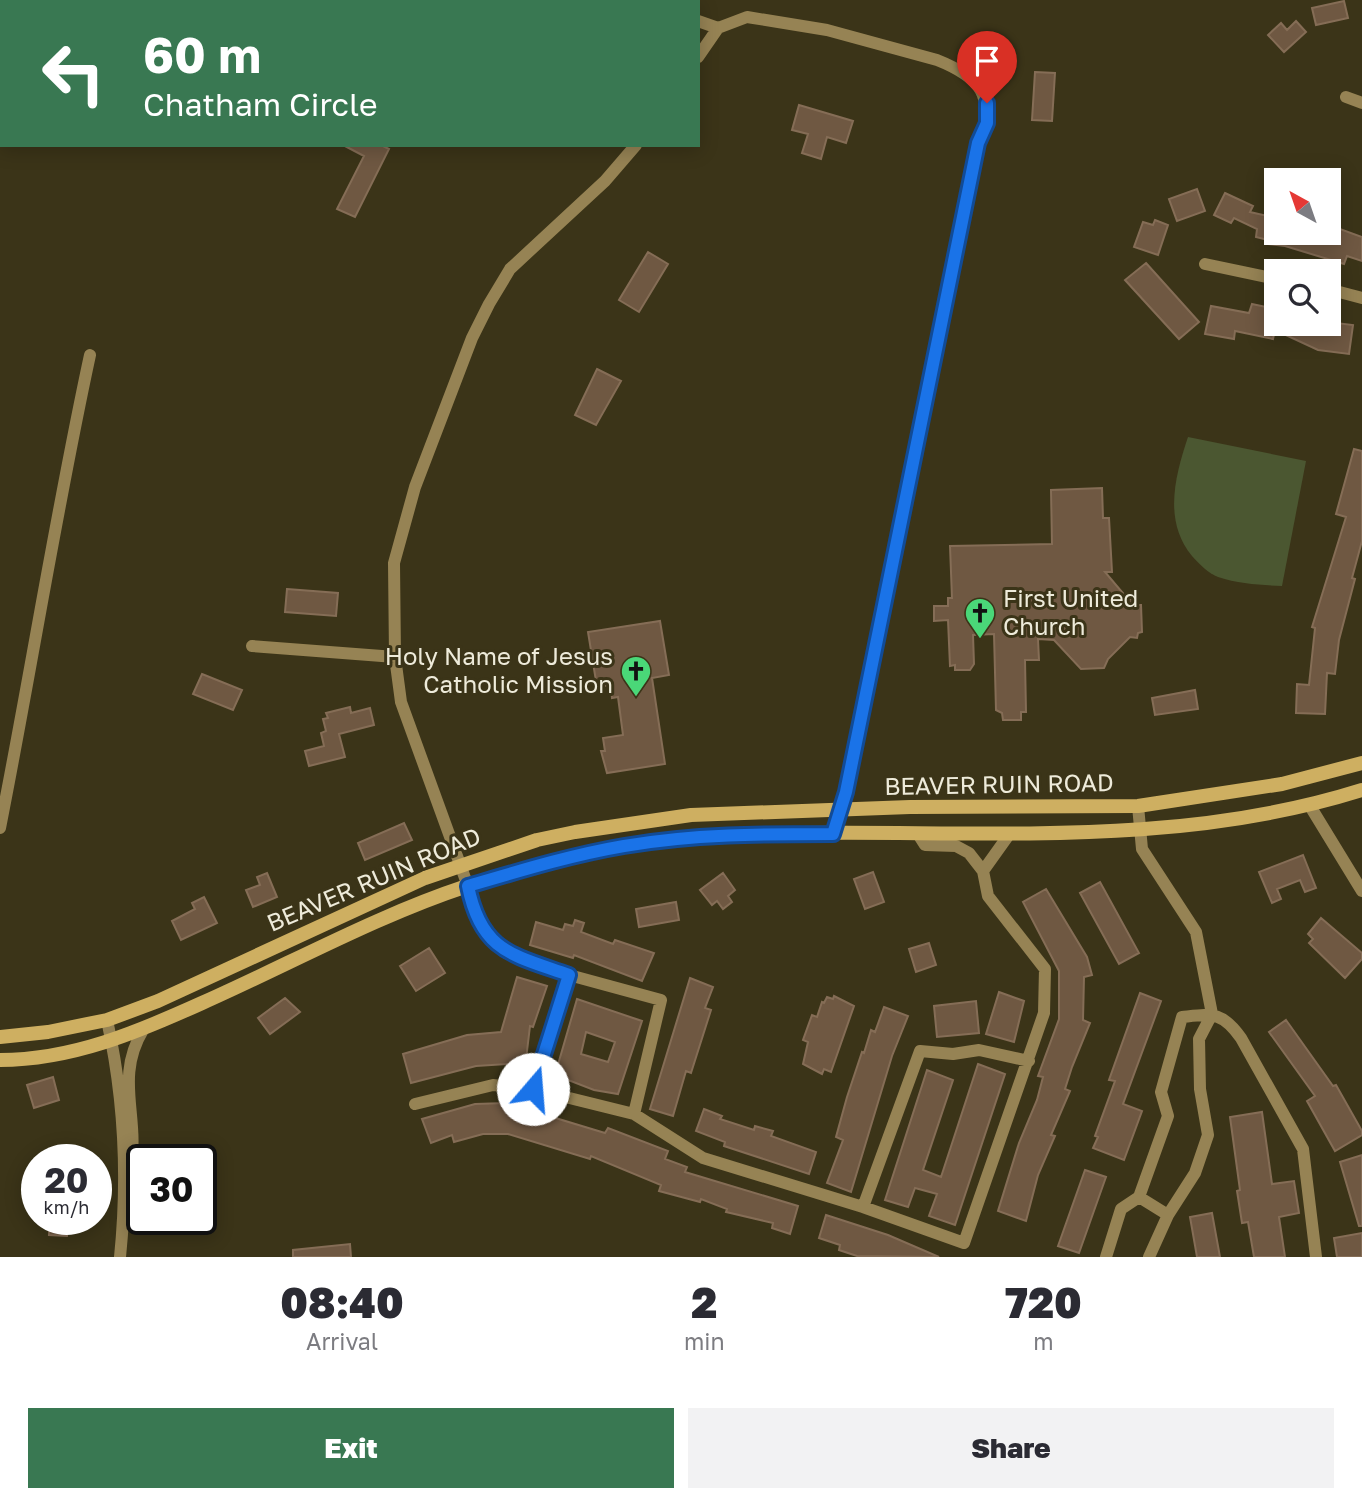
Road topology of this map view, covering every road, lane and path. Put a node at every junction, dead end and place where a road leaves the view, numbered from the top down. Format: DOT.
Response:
graph roads {
  1 [pos="700,22"];
  2 [pos="718,28"];
  3 [pos="700,54"];
  4 [pos="1346,97"];
  5 [pos="1362,103"];
  6 [pos="634,147"];
  7 [pos="1205,264"];
  8 [pos="1264,276"];
  9 [pos="1341,292"];
  10 [pos="1362,298"];
  11 [pos="90,355"];
  12 [pos="252,646"];
  13 [pos="395,657"];
  14 [pos="1362,763"];
  15 [pos="1362,790"];
  16 [pos="1138,806"];
  17 [pos="1310,806"];
  18 [pos="841,811"];
  19 [pos="0,828"];
  20 [pos="1139,831"];
  21 [pos="833,834"];
  22 [pos="918,834"];
  23 [pos="1008,836"];
  24 [pos="460,864"];
  25 [pos="983,871"];
  26 [pos="468,886"];
  27 [pos="1362,891"];
  28 [pos="569,975"];
  29 [pos="1212,1014"];
  30 [pos="107,1020"];
  31 [pos="143,1030"];
  32 [pos="0,1037"];
  33 [pos="112,1041"];
  34 [pos="0,1060"];
  35 [pos="1029,1061"];
  36 [pos="533,1089"];
  37 [pos="415,1104"];
  38 [pos="634,1114"];
  39 [pos="123,1192"];
  40 [pos="1139,1198"];
  41 [pos="863,1207"];
  42 [pos="1168,1215"];
  43 [pos="1155,1253"];
  44 [pos="120,1257"];
  45 [pos="1106,1257"];
  46 [pos="1316,1257"];
  1 -- 2 [label="street"];
  2 -- 3 [label="street"];
  2 -- 18 [label="street"];
  4 -- 5 [label="street"];
  6 -- 13 [label="street"];
  7 -- 8 [label="street"];
  9 -- 10 [label="street"];
  11 -- 19 [label="street"];
  12 -- 13 [label="street"];
  13 -- 24 [label="street"];
  14 -- 16 [label="main road, BEAVER RUIN ROAD"];
  15 -- 17 [label="main road, BEAVER RUIN ROAD"];
  16 -- 18 [label="main road, BEAVER RUIN ROAD"];
  16 -- 20 [label="street"];
  17 -- 20 [label="main road, BEAVER RUIN ROAD"];
  17 -- 27 [label="street"];
  18 -- 21 [label="street"];
  18 -- 24 [label="main road, BEAVER RUIN ROAD"];
  20 -- 23 [label="main road, BEAVER RUIN ROAD"];
  20 -- 29 [label="street"];
  21 -- 22 [label="main road, BEAVER RUIN ROAD"];
  21 -- 26 [label="main road, BEAVER RUIN ROAD"];
  22 -- 23 [label="main road, BEAVER RUIN ROAD"];
  22 -- 25 [label="street"];
  23 -- 25 [label="street"];
  24 -- 26 [label="street"];
  24 -- 30 [label="main road, BEAVER RUIN ROAD"];
  25 -- 35 [label="street"];
  26 -- 28 [label="street"];
  26 -- 31 [label="main road, BEAVER RUIN ROAD"];
  28 -- 36 [label="street"];
  28 -- 38 [label="street"];
  29 -- 40 [label="street"];
  29 -- 42 [label="street"];
  29 -- 46 [label="street"];
  30 -- 32 [label="main road, BEAVER RUIN ROAD"];
  30 -- 33 [label="street"];
  31 -- 33 [label="main road, BEAVER RUIN ROAD"];
  31 -- 39 [label="street"];
  33 -- 34 [label="main road, BEAVER RUIN ROAD"];
  33 -- 39 [label="street"];
  35 -- 41 [label="street"];
  35 -- 41 [label="street"];
  36 -- 37 [label="street"];
  36 -- 38 [label="street"];
  38 -- 41 [label="street"];
  39 -- 44 [label="street"];
  40 -- 42 [label="street"];
  40 -- 45 [label="street"];
  42 -- 43 [label="street"];
}
